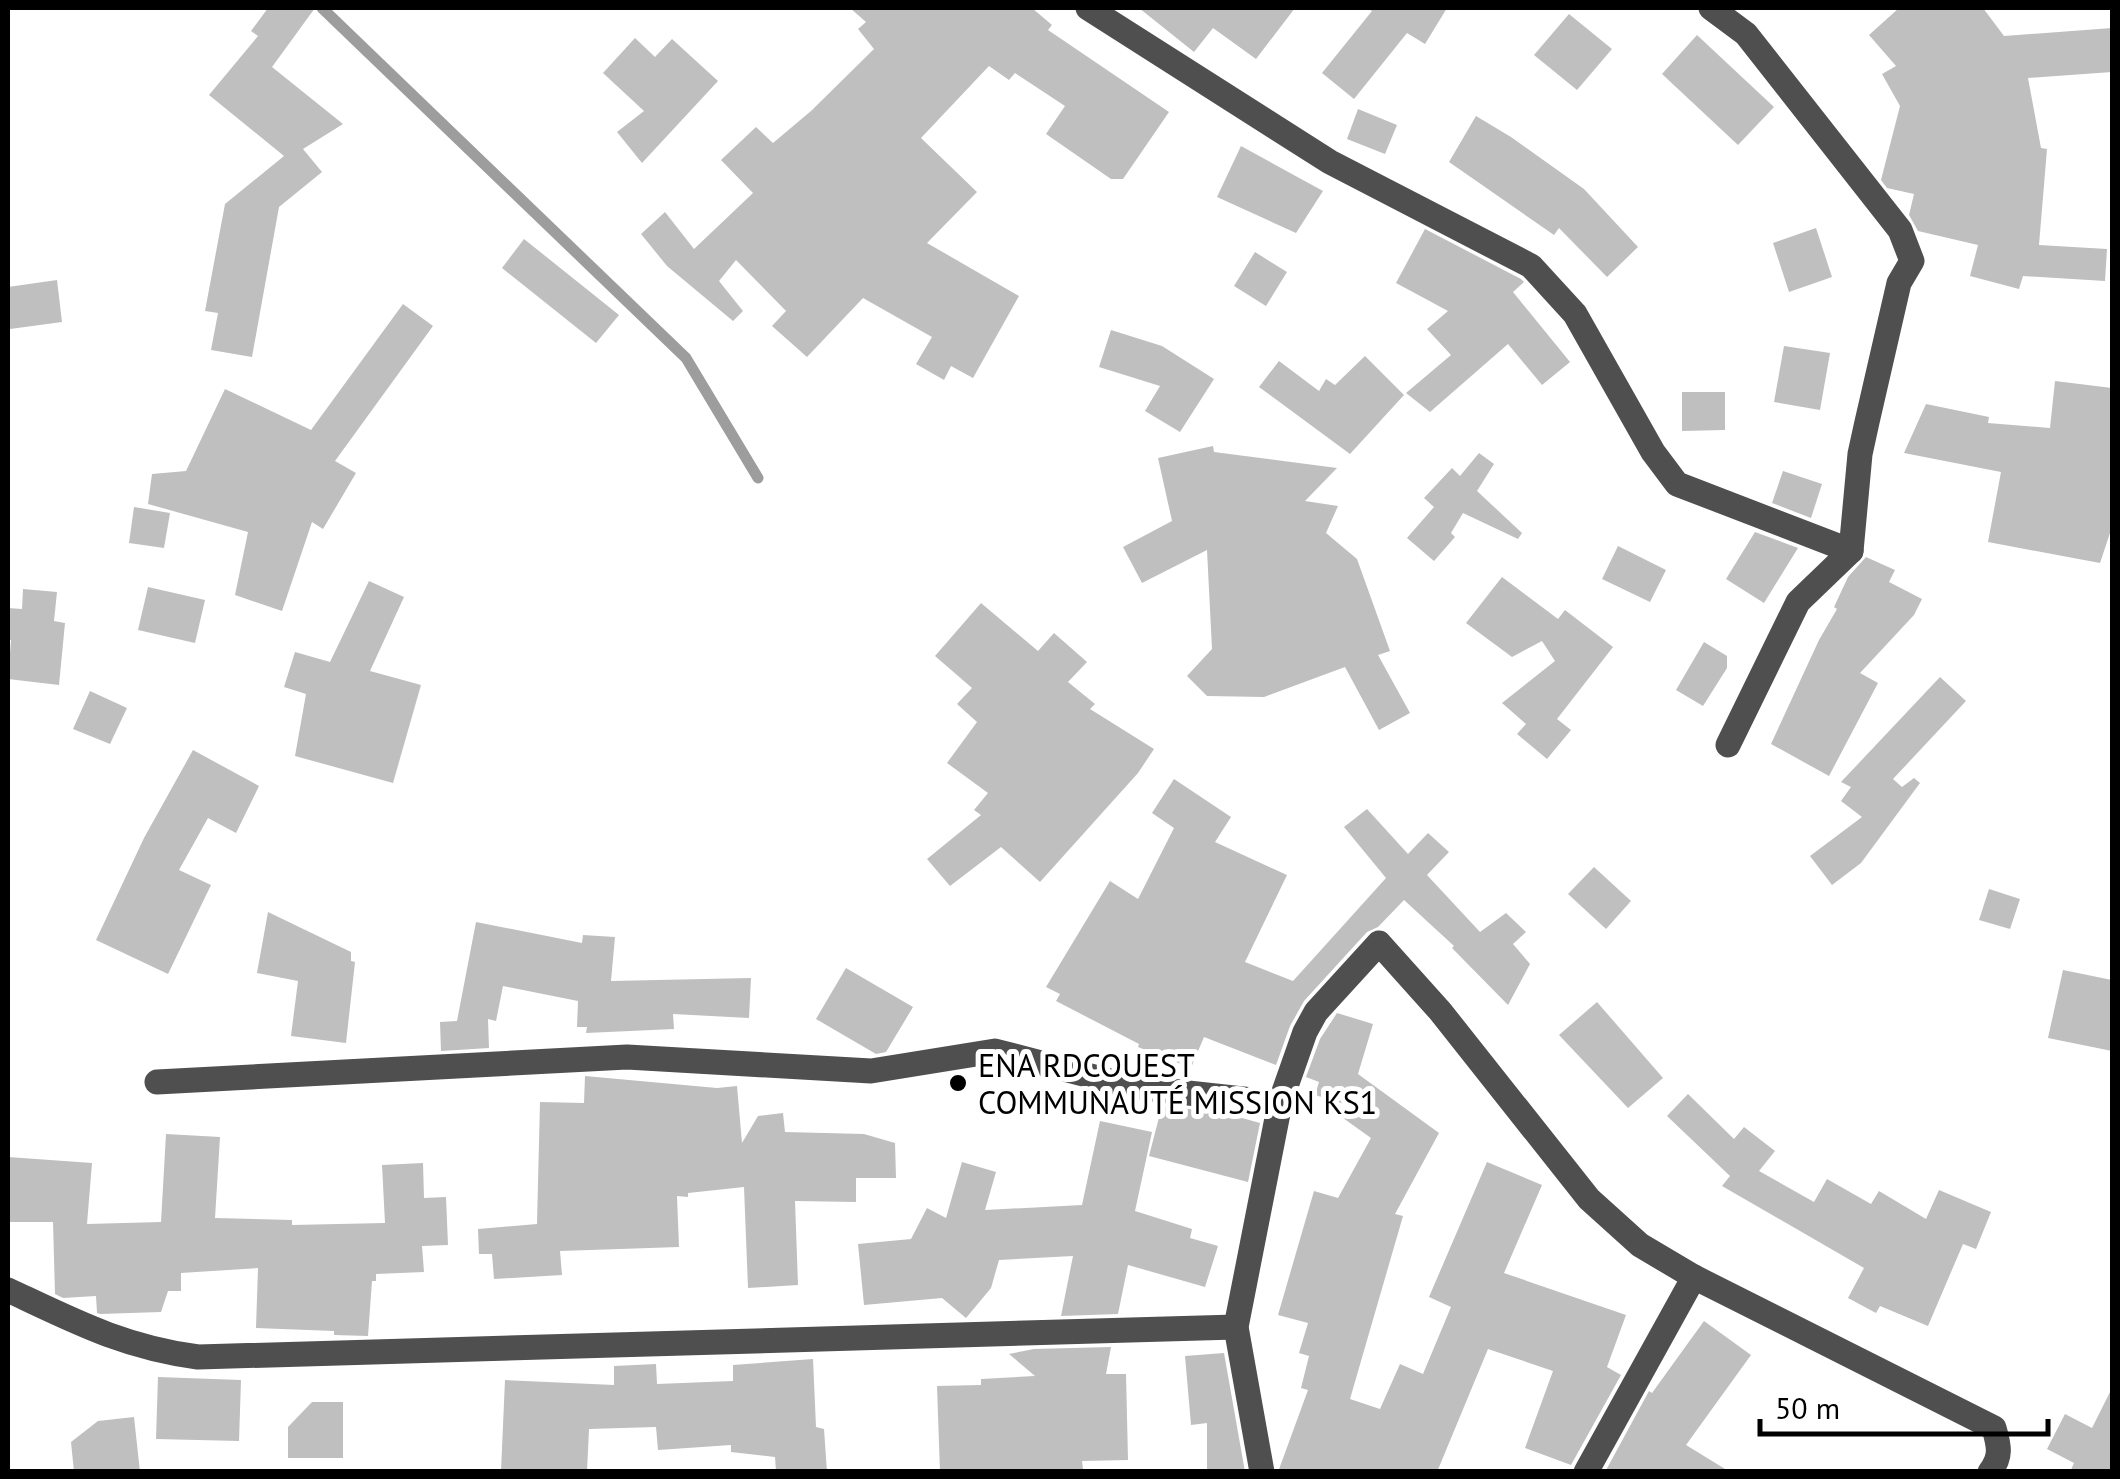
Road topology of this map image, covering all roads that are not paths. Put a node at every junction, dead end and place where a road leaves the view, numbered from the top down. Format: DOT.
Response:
graph roads {
  1 [pos="1088,8"];
  2 [pos="1712,8"];
  3 [pos="1851,551"];
  4 [pos="1728,745"];
  5 [pos="157,1082"];
  6 [pos="1280,1102"];
  7 [pos="1694,1277"];
  8 [pos="8,1290"];
  9 [pos="1236,1327"];
  10 [pos="1262,1472"];
  11 [pos="1586,1472"];
  12 [pos="1990,1472"];
  1 -- 3 [label="street"];
  2 -- 3 [label="street"];
  3 -- 4 [label="street"];
  5 -- 6 [label="street"];
  6 -- 7 [label="street"];
  6 -- 9 [label="street"];
  7 -- 11 [label="street"];
  7 -- 12 [label="street"];
  8 -- 9 [label="street"];
  9 -- 10 [label="street"];
}
